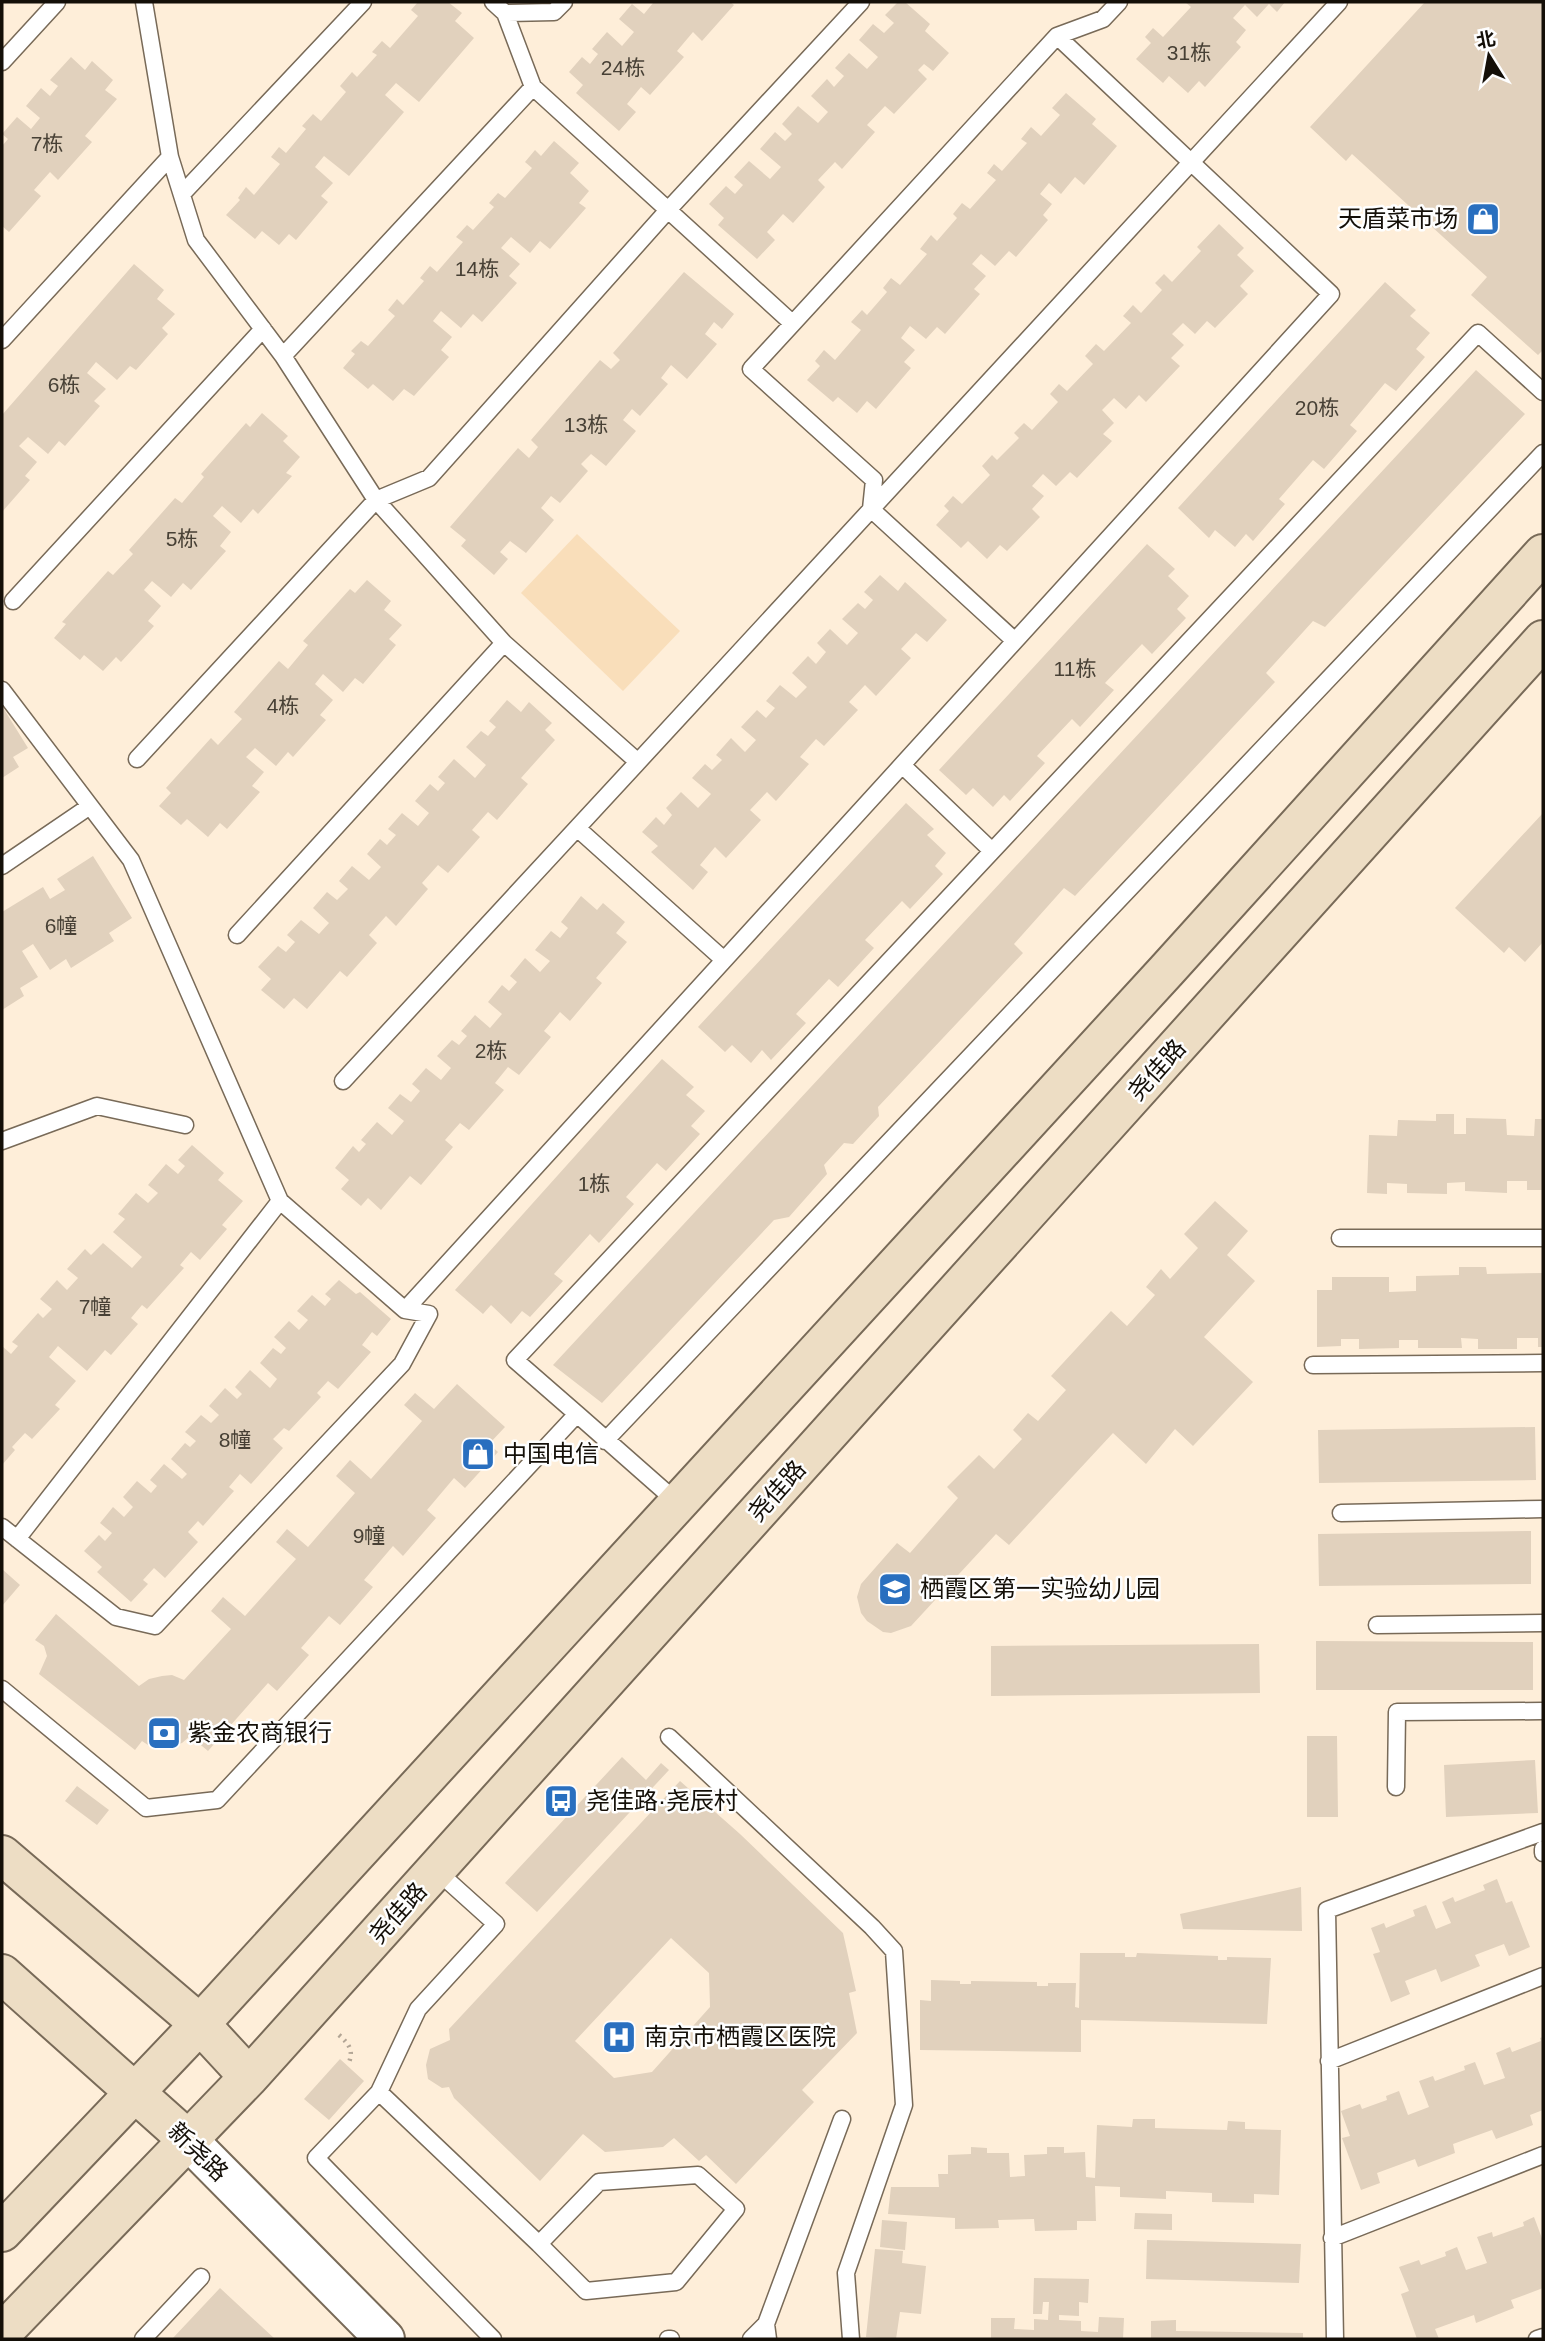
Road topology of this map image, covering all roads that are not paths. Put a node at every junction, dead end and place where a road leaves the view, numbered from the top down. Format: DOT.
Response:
graph roads {
  1 [pos="57,2"];
  2 [pos="144,2"];
  3 [pos="363,2"];
  4 [pos="564,2"];
  5 [pos="861,2"];
  6 [pos="1119,2"];
  7 [pos="1339,2"];
  8 [pos="499,7"];
  9 [pos="1057,36"];
  10 [pos="2,62"];
  11 [pos="533,87"];
  12 [pos="170,157"];
  13 [pos="1191,162"];
  14 [pos="183,194"];
  15 [pos="668,210"];
  16 [pos="792,323"];
  17 [pos="263,329"];
  18 [pos="2,340"];
  19 [pos="283,356"];
  20 [pos="1543,392"];
  21 [pos="1543,453"];
  22 [pos="376,500"];
  23 [pos="871,509"];
  24 [pos="1543,554"];
  25 [pos="13,601"];
  26 [pos="1543,640"];
  27 [pos="1015,641"];
  28 [pos="504,643"];
  29 [pos="2,690"];
  30 [pos="137,759"];
  31 [pos="638,762"];
  32 [pos="902,765"];
  33 [pos="90,806"];
  34 [pos="577,828"];
  35 [pos="992,851"];
  36 [pos="2,866"];
  37 [pos="237,936"];
  38 [pos="724,960"];
  39 [pos="343,1082"];
  40 [pos="185,1125"];
  41 [pos="2,1141"];
  42 [pos="280,1201"];
  43 [pos="1340,1238"];
  44 [pos="1543,1238"];
  45 [pos="405,1310"];
  46 [pos="1543,1363"];
  47 [pos="1312,1364"];
  48 [pos="577,1414"];
  49 [pos="605,1441"];
  50 [pos="678,1503"];
  51 [pos="1543,1508"];
  52 [pos="1341,1513"];
  53 [pos="2,1527"];
  54 [pos="17,1539"];
  55 [pos="1543,1623"];
  56 [pos="1377,1625"];
  57 [pos="2,1689"];
  58 [pos="1543,1711"];
  59 [pos="669,1737"];
  60 [pos="1396,1787"];
  61 [pos="1543,1832"];
  62 [pos="2,1855"];
  63 [pos="436,1870"];
  64 [pos="2,1975"];
  65 [pos="1543,1976"];
  66 [pos="200,2024"];
  67 [pos="1329,2061"];
  68 [pos="248,2077"];
  69 [pos="135,2092"];
  70 [pos="379,2092"];
  71 [pos="842,2119"];
  72 [pos="187,2139"];
  73 [pos="1543,2155"];
  74 [pos="2,2232"];
  75 [pos="1332,2238"];
  76 [pos="539,2244"];
  77 [pos="201,2277"];
  78 [pos="767,2332"];
  79 [pos="2,2333"];
  80 [pos="1543,2337"];
  81 [pos="143,2339"];
  82 [pos="385,2339"];
  83 [pos="493,2339"];
  84 [pos="751,2339"];
  85 [pos="851,2339"];
  86 [pos="1335,2339"];
  87 [pos="1536,2339"];
  1 -- 10 [label="lane"];
  2 -- 12 [label="lane"];
  3 -- 14 [label="lane"];
  4 -- 8 [label="lane"];
  5 -- 15 [label="lane"];
  6 -- 9 [label="lane"];
  7 -- 13 [label="lane"];
  8 -- 11 [label="lane"];
  9 -- 13 [label="lane"];
  9 -- 16 [label="lane"];
  11 -- 15 [label="lane"];
  11 -- 19 [label="lane"];
  12 -- 14 [label="lane"];
  12 -- 18 [label="lane"];
  13 -- 23 [label="lane"];
  13 -- 27 [label="lane"];
  14 -- 17 [label="lane"];
  15 -- 16 [label="lane"];
  15 -- 22 [label="lane"];
  16 -- 23 [label="lane"];
  17 -- 19 [label="lane"];
  17 -- 25 [label="lane"];
  19 -- 22 [label="lane"];
  20 -- 35 [label="lane"];
  21 -- 49 [label="lane"];
  22 -- 28 [label="lane"];
  22 -- 30 [label="lane"];
  23 -- 27 [label="lane"];
  23 -- 31 [label="lane"];
  24 -- 50 [label="main road"];
  26 -- 63 [label="main road, 尧佳路"];
  27 -- 32 [label="lane"];
  28 -- 31 [label="lane"];
  28 -- 37 [label="lane"];
  29 -- 33 [label="lane"];
  31 -- 34 [label="lane"];
  32 -- 35 [label="lane"];
  32 -- 38 [label="lane"];
  33 -- 36 [label="lane"];
  33 -- 42 [label="lane"];
  34 -- 38 [label="lane"];
  34 -- 39 [label="lane"];
  35 -- 48 [label="lane"];
  38 -- 45 [label="lane"];
  40 -- 41 [label="lane"];
  42 -- 45 [label="lane"];
  42 -- 54 [label="lane"];
  43 -- 44 [label="lane"];
  45 -- 54 [label="lane"];
  46 -- 47 [label="lane"];
  48 -- 49 [label="lane"];
  48 -- 57 [label="lane"];
  49 -- 50 [label="lane"];
  50 -- 66 [label="main road"];
  51 -- 52 [label="lane"];
  53 -- 54 [label="lane"];
  55 -- 56 [label="lane"];
  58 -- 60 [label="lane"];
  59 -- 85 [label="lane"];
  61 -- 67 [label="lane"];
  62 -- 66 [label="main road"];
  63 -- 68 [label="main road, 尧佳路"];
  63 -- 70 [label="lane"];
  64 -- 69 [label="main road, 新尧路"];
  65 -- 67 [label="lane"];
  66 -- 68 [label="main road"];
  66 -- 69 [label="main road"];
  67 -- 75 [label="lane"];
  68 -- 72 [label="main road, 尧佳路"];
  69 -- 72 [label="main road, 新尧路"];
  69 -- 74 [label="main road"];
  70 -- 76 [label="lane"];
  70 -- 83 [label="lane"];
  71 -- 78 [label="lane"];
  72 -- 79 [label="main road, 尧佳路"];
  72 -- 82 [label="street, 新尧路"];
  73 -- 75 [label="lane"];
  75 -- 86 [label="lane"];
  76 -- 76 [label="lane"];
  77 -- 81 [label="lane"];
  78 -- 84 [label="lane"];
  80 -- 87 [label="lane"];
}
